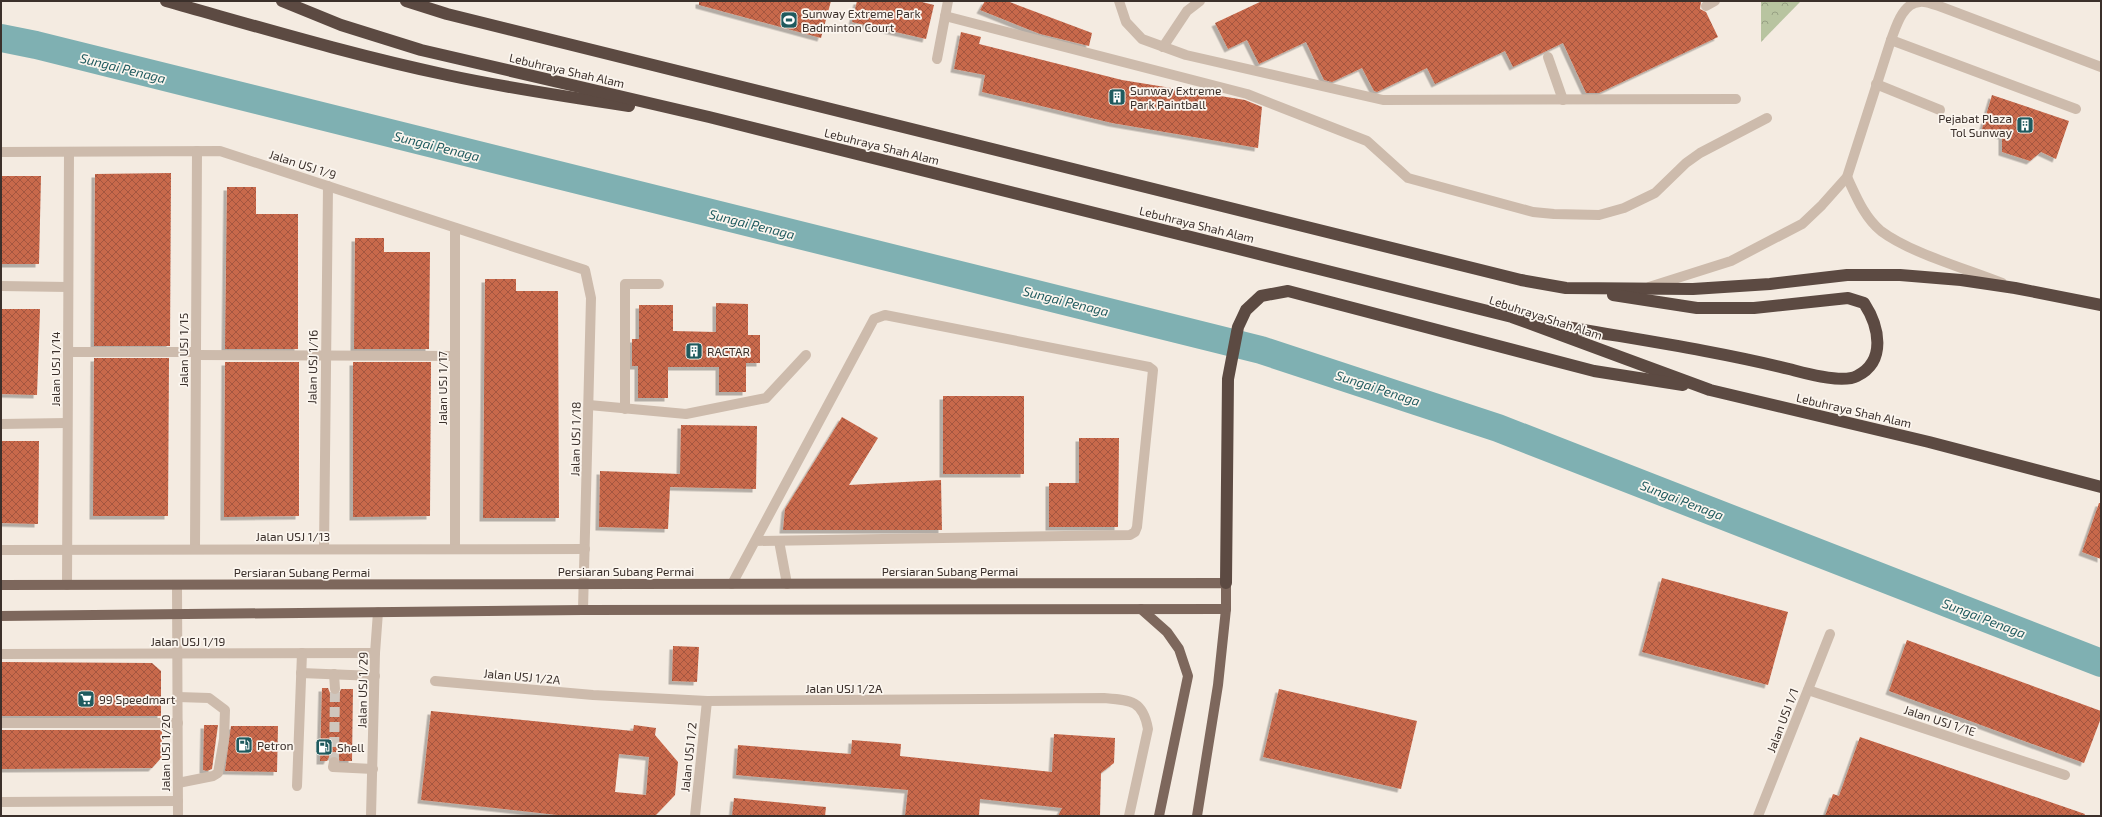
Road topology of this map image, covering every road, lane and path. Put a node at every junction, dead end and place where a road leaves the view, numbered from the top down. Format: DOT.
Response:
graph roads {
  1 [pos="166,1"];
  2 [pos="282,1"];
  3 [pos="406,1"];
  4 [pos="948,1"];
  5 [pos="1119,1"];
  6 [pos="1200,1"];
  7 [pos="945,16"];
  8 [pos="1891,40"];
  9 [pos="1163,47"];
  10 [pos="1548,56"];
  11 [pos="937,59"];
  12 [pos="2101,67"];
  13 [pos="1876,84"];
  14 [pos="1563,100"];
  15 [pos="1736,100"];
  16 [pos="2076,109"];
  17 [pos="1940,110"];
  18 [pos="709,117"];
  19 [pos="1767,118"];
  20 [pos="197,151"];
  21 [pos="1,152"];
  22 [pos="68,152"];
  23 [pos="1847,177"];
  24 [pos="328,186"];
  25 [pos="454,228"];
  26 [pos="585,270"];
  27 [pos="659,284"];
  28 [pos="1,286"];
  29 [pos="68,287"];
  30 [pos="1566,288"];
  31 [pos="2015,288"];
  32 [pos="1642,289"];
  33 [pos="2101,306"];
  34 [pos="1512,317"];
  35 [pos="68,352"];
  36 [pos="196,354"];
  37 [pos="325,355"];
  38 [pos="806,355"];
  39 [pos="455,356"];
  40 [pos="1710,390"];
  41 [pos="589,405"];
  42 [pos="625,409"];
  43 [pos="1,424"];
  44 [pos="68,424"];
  45 [pos="2101,487"];
  46 [pos="779,540"];
  47 [pos="755,541"];
  48 [pos="196,549"];
  49 [pos="324,549"];
  50 [pos="455,549"];
  51 [pos="585,549"];
  52 [pos="1,550"];
  53 [pos="67,551"];
  54 [pos="584,584"];
  55 [pos="732,584"];
  56 [pos="787,584"];
  57 [pos="1226,584"];
  58 [pos="1,585"];
  59 [pos="67,585"];
  60 [pos="177,585"];
  61 [pos="1141,609"];
  62 [pos="1226,609"];
  63 [pos="583,610"];
  64 [pos="378,612"];
  65 [pos="177,614"];
  66 [pos="1,616"];
  67 [pos="1830,634"];
  68 [pos="302,653"];
  69 [pos="375,653"];
  70 [pos="1,654"];
  71 [pos="178,654"];
  72 [pos="301,673"];
  73 [pos="334,674"];
  74 [pos="375,676"];
  75 [pos="434,681"];
  76 [pos="335,688"];
  77 [pos="1808,690"];
  78 [pos="178,697"];
  79 [pos="707,701"];
  80 [pos="1,723"];
  81 [pos="178,723"];
  82 [pos="334,762"];
  83 [pos="373,770"];
  84 [pos="2065,775"];
  85 [pos="178,783"];
  86 [pos="297,786"];
  87 [pos="178,801"];
  88 [pos="1,802"];
  89 [pos="178,816"];
  90 [pos="371,816"];
  91 [pos="695,816"];
  92 [pos="1130,816"];
  93 [pos="1160,816"];
  94 [pos="1197,816"];
  95 [pos="1758,816"];
  1 -- 18 [label="highway"];
  2 -- 18 [label="highway, Lebuhraya Shah Alam"];
  3 -- 30 [label="highway, Lebuhraya Shah Alam"];
  4 -- 7 [label="street"];
  5 -- 9 [label="street"];
  6 -- 9 [label="street"];
  7 -- 11 [label="street"];
  7 -- 19 [label="street"];
  8 -- 12 [label="street"];
  8 -- 13 [label="street"];
  8 -- 16 [label="street"];
  9 -- 14 [label="street"];
  10 -- 14 [label="street"];
  13 -- 17 [label="street"];
  13 -- 23 [label="street"];
  14 -- 15 [label="street"];
  18 -- 34 [label="highway, Lebuhraya Shah Alam"];
  20 -- 22 [label="street, Jalan USJ 1/9"];
  20 -- 24 [label="street, Jalan USJ 1/9"];
  20 -- 36 [label="street, Jalan USJ 1/15"];
  21 -- 22 [label="street, Jalan USJ 1/9"];
  22 -- 29 [label="street, Jalan USJ 1/14"];
  23 -- 31 [label="street"];
  23 -- 32 [label="street"];
  24 -- 25 [label="street, Jalan USJ 1/9"];
  24 -- 37 [label="street, Jalan USJ 1/16"];
  25 -- 26 [label="street, Jalan USJ 1/9"];
  25 -- 39 [label="street, Jalan USJ 1/17"];
  26 -- 41 [label="street, Jalan USJ 1/18"];
  27 -- 42 [label="street"];
  28 -- 29 [label="street"];
  29 -- 35 [label="street, Jalan USJ 1/14"];
  30 -- 32 [label="highway, Lebuhraya Shah Alam"];
  30 -- 34 [label="highway"];
  31 -- 32 [label="highway, Lebuhraya Shah Alam"];
  31 -- 33 [label="highway, Lebuhraya Shah Alam"];
  34 -- 40 [label="highway, Lebuhraya Shah Alam"];
  35 -- 36 [label="street"];
  35 -- 44 [label="street, Jalan USJ 1/14"];
  36 -- 37 [label="street"];
  36 -- 48 [label="street, Jalan USJ 1/15"];
  37 -- 39 [label="street"];
  37 -- 49 [label="street, Jalan USJ 1/16"];
  38 -- 42 [label="street"];
  39 -- 50 [label="street, Jalan USJ 1/17"];
  40 -- 45 [label="highway, Lebuhraya Shah Alam"];
  40 -- 57 [label="highway"];
  41 -- 42 [label="street"];
  41 -- 51 [label="street, Jalan USJ 1/18"];
  43 -- 44 [label="street"];
  44 -- 53 [label="street, Jalan USJ 1/14"];
  46 -- 47 [label="street"];
  46 -- 47 [label="street"];
  46 -- 56 [label="street"];
  47 -- 55 [label="street"];
  48 -- 49 [label="street, Jalan USJ 1/13"];
  48 -- 53 [label="street, Jalan USJ 1/13"];
  49 -- 50 [label="street, Jalan USJ 1/13"];
  50 -- 51 [label="street, Jalan USJ 1/13"];
  51 -- 54 [label="street, Jalan USJ 1/18"];
  52 -- 53 [label="street, Jalan USJ 1/13"];
  53 -- 59 [label="street, Jalan USJ 1/14"];
  54 -- 55 [label="main road, Persiaran Subang Permai"];
  54 -- 60 [label="main road, Persiaran Subang Permai"];
  54 -- 63 [label="street, Jalan USJ 1/18"];
  55 -- 56 [label="main road, Persiaran Subang Permai"];
  56 -- 57 [label="main road, Persiaran Subang Permai"];
  57 -- 62 [label="main road"];
  58 -- 59 [label="main road, Persiaran Subang Permai"];
  59 -- 60 [label="main road, Persiaran Subang Permai"];
  60 -- 65 [label="street, Jalan USJ 1/20"];
  61 -- 62 [label="main road"];
  61 -- 63 [label="main road"];
  61 -- 93 [label="main road"];
  62 -- 94 [label="main road"];
  63 -- 64 [label="main road"];
  64 -- 65 [label="main road"];
  64 -- 69 [label="street, Jalan USJ 1/29"];
  65 -- 66 [label="main road"];
  65 -- 71 [label="street, Jalan USJ 1/20"];
  67 -- 77 [label="street, Jalan USJ 1/1"];
  68 -- 69 [label="street, Jalan USJ 1/19"];
  68 -- 71 [label="street, Jalan USJ 1/19"];
  68 -- 72 [label="street"];
  69 -- 74 [label="street, Jalan USJ 1/29"];
  70 -- 71 [label="street, Jalan USJ 1/19"];
  71 -- 78 [label="street, Jalan USJ 1/20"];
  72 -- 73 [label="street"];
  72 -- 86 [label="street"];
  73 -- 74 [label="street"];
  73 -- 76 [label="street"];
  74 -- 83 [label="street, Jalan USJ 1/29"];
  75 -- 79 [label="street, Jalan USJ 1/2A"];
  77 -- 84 [label="street, Jalan USJ 1/1E"];
  77 -- 95 [label="street, Jalan USJ 1/1"];
  78 -- 81 [label="street, Jalan USJ 1/20"];
  78 -- 85 [label="street"];
  79 -- 91 [label="street, Jalan USJ 1/2"];
  79 -- 92 [label="street, Jalan USJ 1/2A"];
  80 -- 81 [label="street"];
  81 -- 85 [label="street, Jalan USJ 1/20"];
  82 -- 83 [label="street"];
  83 -- 90 [label="street, Jalan USJ 1/29"];
  85 -- 87 [label="street, Jalan USJ 1/20"];
  87 -- 88 [label="street, Jalan USJ 1/20"];
  87 -- 89 [label="street, Jalan USJ 1/20"];
}
